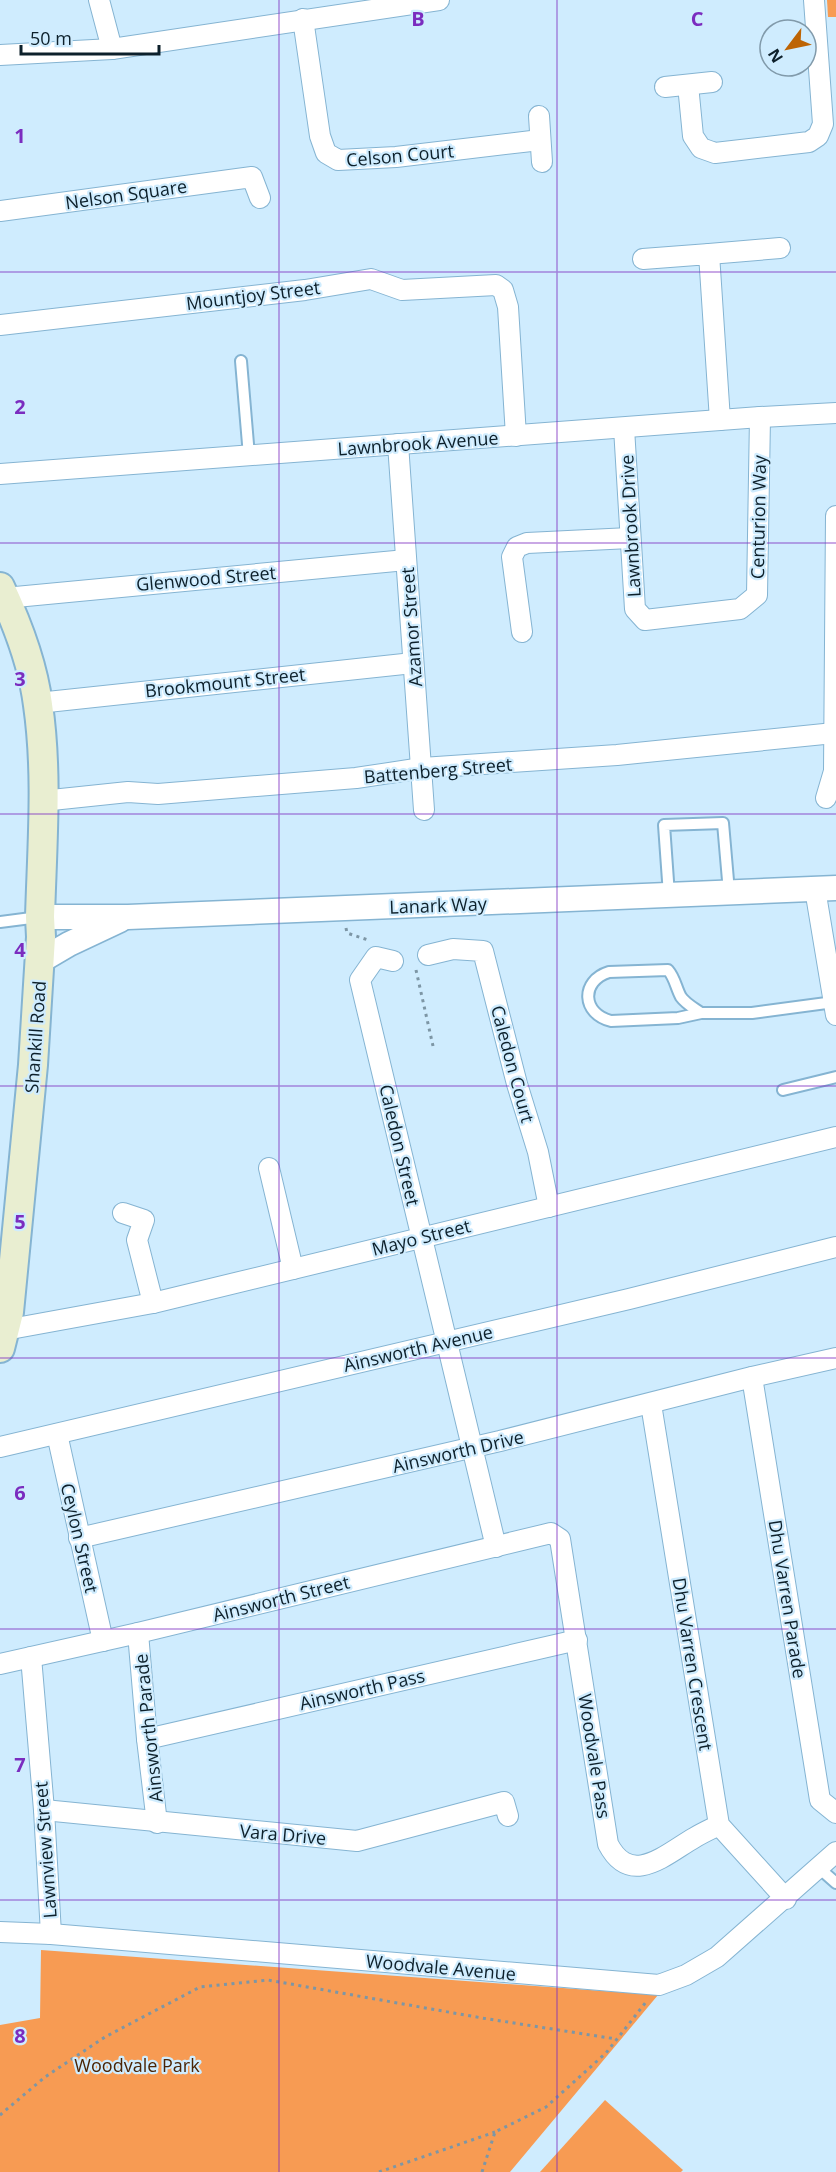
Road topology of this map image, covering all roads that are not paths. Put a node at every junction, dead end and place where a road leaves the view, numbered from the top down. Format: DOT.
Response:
graph roads {
  1 [pos="99,0"];
  2 [pos="439,0"];
  3 [pos="814,0"];
  4 [pos="354,6"];
  5 [pos="303,19"];
  6 [pos="112,49"];
  7 [pos="0,55"];
  8 [pos="712,82"];
  9 [pos="688,85"];
  10 [pos="665,87"];
  11 [pos="539,116"];
  12 [pos="540,140"];
  13 [pos="542,162"];
  14 [pos="260,198"];
  15 [pos="0,211"];
  16 [pos="780,248"];
  17 [pos="709,254"];
  18 [pos="643,259"];
  19 [pos="0,324"];
  20 [pos="242,361"];
  21 [pos="836,413"];
  22 [pos="760,417"];
  23 [pos="720,420"];
  24 [pos="624,428"];
  25 [pos="516,436"];
  26 [pos="398,444"];
  27 [pos="249,456"];
  28 [pos="0,474"];
  29 [pos="836,516"];
  30 [pos="630,537"];
  31 [pos="406,560"];
  32 [pos="3,592"];
  33 [pos="645,620"];
  34 [pos="522,632"];
  35 [pos="413,663"];
  36 [pos="38,703"];
  37 [pos="834,733"];
  38 [pos="422,768"];
  39 [pos="826,798"];
  40 [pos="42,801"];
  41 [pos="424,810"];
  42 [pos="825,889"];
  43 [pos="729,892"];
  44 [pos="669,895"];
  45 [pos="40,916"];
  46 [pos="128,917"];
  47 [pos="0,922"];
  48 [pos="381,953"];
  49 [pos="40,960"];
  50 [pos="422,961"];
  51 [pos="681,996"];
  52 [pos="835,1009"];
  53 [pos="701,1013"];
  54 [pos="678,1018"];
  55 [pos="836,1077"];
  56 [pos="783,1090"];
  57 [pos="836,1137"];
  58 [pos="269,1168"];
  59 [pos="549,1206"];
  60 [pos="123,1214"];
  61 [pos="422,1237"];
  62 [pos="836,1247"];
  63 [pos="293,1269"];
  64 [pos="153,1303"];
  65 [pos="2,1339"];
  66 [pos="447,1341"];
  67 [pos="836,1358"];
  68 [pos="752,1377"];
  69 [pos="651,1404"];
  70 [pos="57,1434"];
  71 [pos="0,1447"];
  72 [pos="471,1448"];
  73 [pos="79,1538"];
  74 [pos="560,1539"];
  75 [pos="496,1547"];
  76 [pos="138,1633"];
  77 [pos="577,1640"];
  78 [pos="102,1641"];
  79 [pos="31,1657"];
  80 [pos="0,1664"];
  81 [pos="147,1739"];
  82 [pos="44,1810"];
  83 [pos="836,1813"];
  84 [pos="508,1816"];
  85 [pos="157,1823"];
  86 [pos="719,1825"];
  87 [pos="836,1852"];
  88 [pos="819,1868"];
  89 [pos="836,1883"];
  90 [pos="786,1899"];
  91 [pos="0,1932"];
  92 [pos="51,1934"];
  1 -- 6 [label="street"];
  2 -- 4 [label="street"];
  3 -- 9 [label="street"];
  4 -- 5 [label="street"];
  5 -- 6 [label="street"];
  5 -- 12 [label="street, Celson Court"];
  6 -- 7 [label="street"];
  8 -- 9 [label="street"];
  9 -- 10 [label="street"];
  11 -- 12 [label="street"];
  12 -- 13 [label="street"];
  14 -- 15 [label="street, Nelson Square"];
  16 -- 17 [label="street"];
  17 -- 18 [label="street"];
  17 -- 23 [label="street"];
  19 -- 25 [label="street, Mountjoy Street"];
  20 -- 27 [label="lane"];
  21 -- 22 [label="street, Lawnbrook Avenue"];
  22 -- 23 [label="street, Lawnbrook Avenue"];
  22 -- 33 [label="street, Centurion Way"];
  23 -- 24 [label="street, Lawnbrook Avenue"];
  24 -- 25 [label="street, Lawnbrook Avenue"];
  24 -- 30 [label="street, Lawnbrook Drive"];
  25 -- 26 [label="street, Lawnbrook Avenue"];
  26 -- 27 [label="street, Lawnbrook Avenue"];
  26 -- 31 [label="street, Azamor Street"];
  27 -- 28 [label="street, Lawnbrook Avenue"];
  29 -- 37 [label="street"];
  30 -- 33 [label="street, Lawnbrook Drive"];
  30 -- 34 [label="street"];
  31 -- 32 [label="street, Glenwood Street"];
  31 -- 35 [label="street, Azamor Street"];
  32 -- 36 [label="main road, Shankill Road"];
  35 -- 36 [label="street, Brookmount Street"];
  35 -- 38 [label="street, Azamor Street"];
  36 -- 40 [label="main road, Shankill Road"];
  37 -- 38 [label="street, Battenberg Street"];
  37 -- 39 [label="street"];
  38 -- 40 [label="street, Battenberg Street"];
  38 -- 41 [label="street, Azamor Street"];
  40 -- 45 [label="main road, Shankill Road"];
  42 -- 43 [label="street, Lanark Way"];
  42 -- 52 [label="street"];
  43 -- 44 [label="street, Lanark Way"];
  43 -- 44 [label="lane"];
  44 -- 46 [label="street, Lanark Way"];
  45 -- 46 [label="street, Lanark Way"];
  45 -- 47 [label="lane"];
  45 -- 49 [label="main road, Shankill Road"];
  46 -- 49 [label="street"];
  48 -- 61 [label="street, Caledon Street"];
  49 -- 65 [label="main road, Shankill Road"];
  50 -- 59 [label="street, Caledon Court"];
  51 -- 53 [label="lane"];
  51 -- 54 [label="lane"];
  51 -- 54 [label="lane"];
  52 -- 53 [label="lane"];
  53 -- 54 [label="lane"];
  55 -- 56 [label="lane"];
  57 -- 59 [label="street, Mayo Street"];
  58 -- 63 [label="street"];
  59 -- 61 [label="street, Mayo Street"];
  60 -- 64 [label="street"];
  61 -- 63 [label="street, Mayo Street"];
  61 -- 66 [label="street, Caledon Street"];
  62 -- 66 [label="street, Ainsworth Avenue"];
  63 -- 64 [label="street, Mayo Street"];
  64 -- 65 [label="street, Mayo Street"];
  66 -- 70 [label="street, Ainsworth Avenue"];
  66 -- 72 [label="street, Caledon Street"];
  67 -- 68 [label="street, Ainsworth Drive"];
  68 -- 69 [label="street, Ainsworth Drive"];
  68 -- 83 [label="street, Dhu Varren Parade"];
  69 -- 72 [label="street, Ainsworth Drive"];
  69 -- 86 [label="street, Dhu Varren Crescent"];
  70 -- 71 [label="street, Ainsworth Avenue"];
  70 -- 73 [label="street, Ceylon Street"];
  72 -- 73 [label="street, Ainsworth Drive"];
  72 -- 75 [label="street, Caledon Street"];
  73 -- 78 [label="street, Ceylon Street"];
  74 -- 75 [label="street, Ainsworth Street"];
  74 -- 77 [label="street, Woodvale Pass"];
  75 -- 76 [label="street, Ainsworth Street"];
  76 -- 78 [label="street, Ainsworth Street"];
  76 -- 81 [label="street, Ainsworth Parade"];
  77 -- 81 [label="street, Ainsworth Pass"];
  77 -- 86 [label="street, Woodvale Pass"];
  78 -- 79 [label="street, Ainsworth Street"];
  79 -- 80 [label="street, Ainsworth Street"];
  79 -- 82 [label="street, Lawnview Street"];
  81 -- 85 [label="street, Ainsworth Parade"];
  82 -- 85 [label="street, Vara Drive"];
  82 -- 92 [label="street, Lawnview Street"];
  84 -- 85 [label="street, Vara Drive"];
  86 -- 90 [label="street"];
  87 -- 88 [label="street, Woodvale Avenue"];
  88 -- 89 [label="lane"];
  88 -- 90 [label="street, Woodvale Avenue"];
  90 -- 92 [label="street, Woodvale Avenue"];
  91 -- 92 [label="street, Woodvale Avenue"];
}
